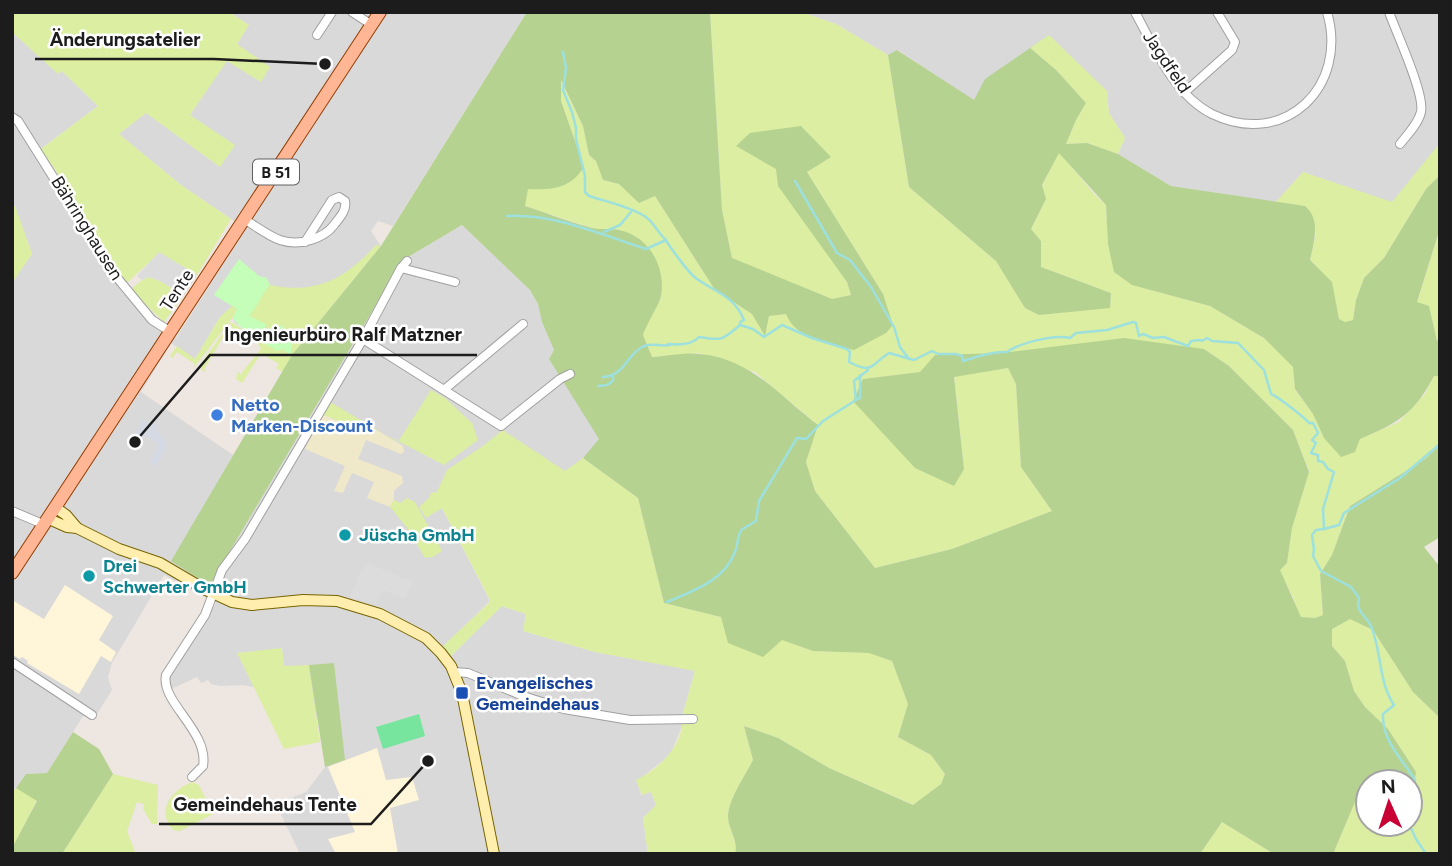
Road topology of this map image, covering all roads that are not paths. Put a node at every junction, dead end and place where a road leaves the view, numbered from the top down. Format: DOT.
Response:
graph roads {
  1 [pos="332,12"];
  2 [pos="352,12"];
  3 [pos="380,12"];
  4 [pos="1135,12"];
  5 [pos="1217,12"];
  6 [pos="1327,12"];
  7 [pos="1389,12"];
  8 [pos="372,26"];
  9 [pos="317,35"];
  10 [pos="1185,92"];
  11 [pos="12,117"];
  12 [pos="1400,144"];
  13 [pos="244,219"];
  14 [pos="305,242"];
  15 [pos="455,282"];
  16 [pos="523,324"];
  17 [pos="171,332"];
  18 [pos="363,339"];
  19 [pos="570,374"];
  20 [pos="445,389"];
  21 [pos="12,511"];
  22 [pos="50,517"];
  23 [pos="12,573"];
  24 [pos="210,592"];
  25 [pos="12,662"];
  26 [pos="454,672"];
  27 [pos="92,715"];
  28 [pos="694,719"];
  29 [pos="192,777"];
  30 [pos="494,854"];
  1 -- 9 [label="street"];
  2 -- 8 [label="street"];
  3 -- 8 [label="main road, Tente / B 51"];
  4 -- 10 [label="street, Jagdfeld"];
  5 -- 10 [label="street"];
  6 -- 10 [label="street, Jagdfeld"];
  7 -- 12 [label="street"];
  8 -- 13 [label="main road, Tente / B 51"];
  11 -- 17 [label="street, Bähringhausen"];
  13 -- 14 [label="street"];
  13 -- 17 [label="main road, Tente / B 51"];
  14 -- 14 [label="street"];
  15 -- 18 [label="street"];
  16 -- 20 [label="street"];
  17 -- 22 [label="main road, Tente / B 51"];
  18 -- 20 [label="street"];
  18 -- 24 [label="street"];
  19 -- 20 [label="street"];
  21 -- 22 [label="street"];
  22 -- 23 [label="main road, Tente / B 51"];
  22 -- 24 [label="street"];
  24 -- 26 [label="street"];
  24 -- 29 [label="street"];
  25 -- 27 [label="street"];
  26 -- 28 [label="street"];
  26 -- 30 [label="street"];
}
